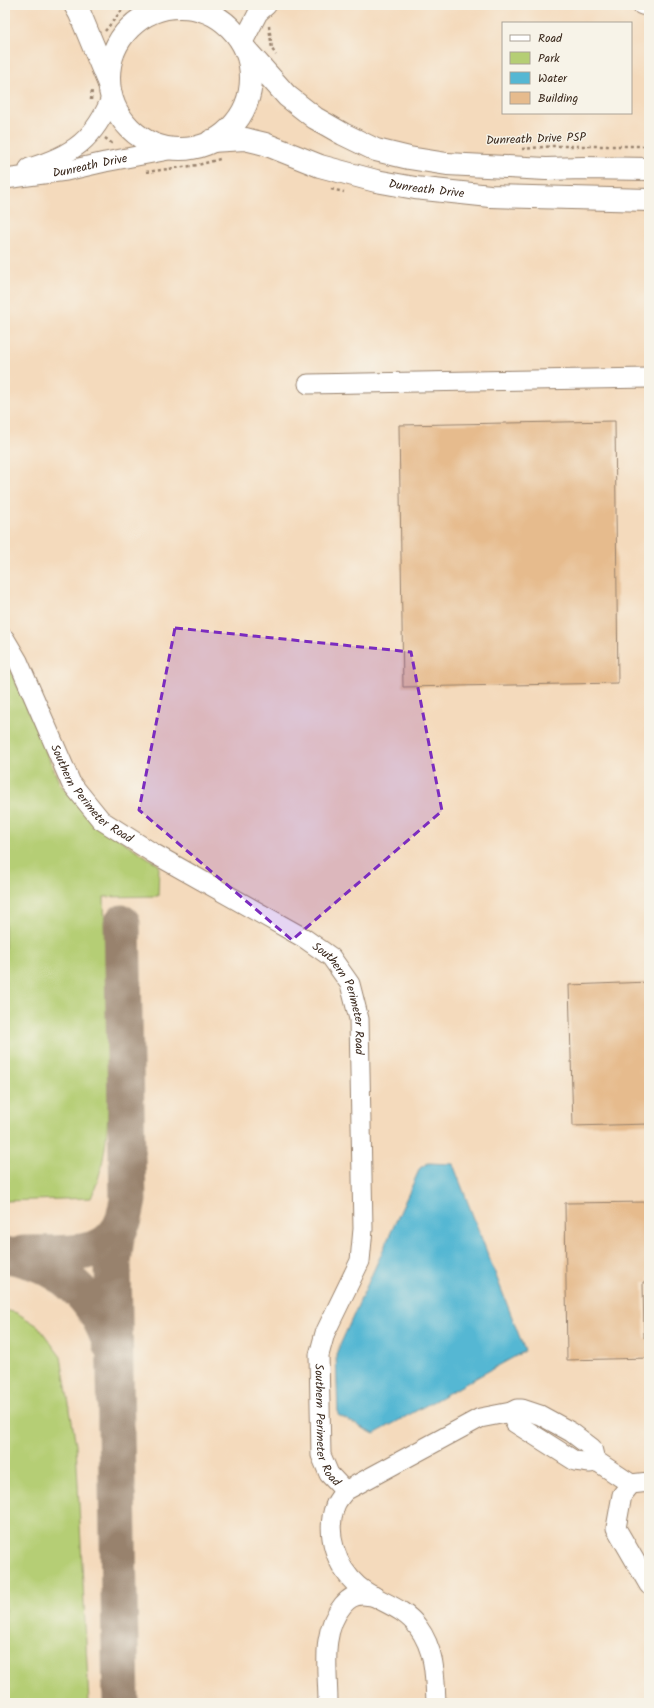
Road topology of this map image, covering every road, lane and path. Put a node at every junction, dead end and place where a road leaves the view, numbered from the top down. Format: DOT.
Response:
graph roads {
  1 [pos="75,5"];
  2 [pos="149,5"];
  3 [pos="642,5"];
  4 [pos="649,6"];
  5 [pos="204,7"];
  6 [pos="175,8"];
  7 [pos="263,9"];
  8 [pos="243,46"];
  9 [pos="278,59"];
  10 [pos="111,90"];
  11 [pos="212,141"];
  12 [pos="649,146"];
  13 [pos="174,149"];
  14 [pos="516,149"];
  15 [pos="649,169"];
  16 [pos="5,175"];
  17 [pos="5,179"];
  18 [pos="649,200"];
  19 [pos="649,378"];
  20 [pos="308,384"];
  21 [pos="5,639"];
  22 [pos="640,1483"];
  23 [pos="345,1491"];
  24 [pos="649,1585"];
  25 [pos="374,1596"];
  26 [pos="328,1703"];
  27 [pos="436,1703"];
  1 -- 10 [label="main road"];
  2 -- 6 [label="main road"];
  3 -- 4 [label="street"];
  5 -- 6 [label="main road"];
  5 -- 8 [label="main road"];
  6 -- 10 [label="main road"];
  7 -- 8 [label="street"];
  7 -- 9 [label="path"];
  8 -- 11 [label="main road"];
  8 -- 15 [label="main road"];
  10 -- 13 [label="main road"];
  10 -- 16 [label="street, Dunreath Drive"];
  11 -- 13 [label="main road"];
  11 -- 18 [label="main road, Dunreath Drive"];
  12 -- 14 [label="path, Dunreath Drive PSP"];
  13 -- 17 [label="street, Dunreath Drive"];
  19 -- 20 [label="street"];
  21 -- 23 [label="street, Southern Perimeter Road"];
  22 -- 23 [label="street"];
  22 -- 24 [label="street"];
  23 -- 25 [label="street"];
  25 -- 26 [label="street"];
  25 -- 27 [label="street"];
}
